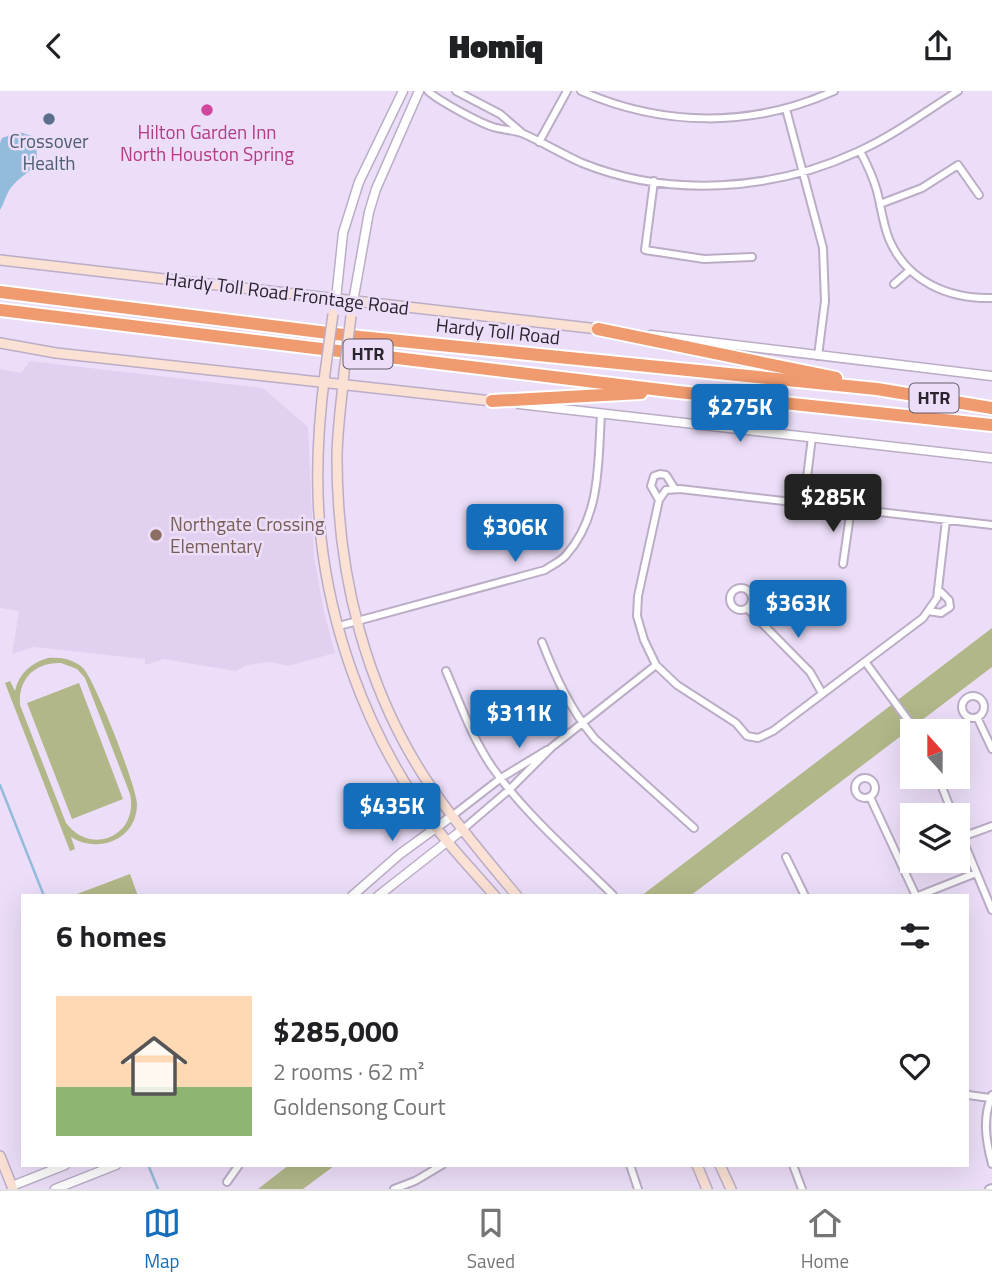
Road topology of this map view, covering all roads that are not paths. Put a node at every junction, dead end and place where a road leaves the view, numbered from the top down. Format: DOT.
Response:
graph roads {
  1 [pos="403,91"];
  2 [pos="419,91"];
  3 [pos="428,91"];
  4 [pos="456,91"];
  5 [pos="567,91"];
  6 [pos="580,91"];
  7 [pos="834,91"];
  8 [pos="958,91"];
  9 [pos="786,109"];
  10 [pos="522,133"];
  11 [pos="539,142"];
  12 [pos="860,151"];
  13 [pos="803,172"];
  14 [pos="654,181"];
  15 [pos="359,182"];
  16 [pos="376,189"];
  17 [pos="979,195"];
  18 [pos="880,204"];
  19 [pos="752,257"];
  20 [pos="0,260"];
  21 [pos="910,270"];
  22 [pos="894,284"];
  23 [pos="0,292"];
  24 [pos="992,298"];
  25 [pos="335,299"];
  26 [pos="353,302"];
  27 [pos="0,310"];
  28 [pos="598,329"];
  29 [pos="0,343"];
  30 [pos="818,356"];
  31 [pos="992,376"];
  32 [pos="325,378"];
  33 [pos="343,385"];
  34 [pos="877,389"];
  35 [pos="678,392"];
  36 [pos="492,401"];
  37 [pos="992,408"];
  38 [pos="601,414"];
  39 [pos="992,425"];
  40 [pos="812,437"];
  41 [pos="992,458"];
  42 [pos="675,489"];
  43 [pos="319,499"];
  44 [pos="339,499"];
  45 [pos="659,500"];
  46 [pos="804,502"];
  47 [pos="850,508"];
  48 [pos="946,520"];
  49 [pos="992,525"];
  50 [pos="843,564"];
  51 [pos="938,589"];
  52 [pos="747,608"];
  53 [pos="928,611"];
  54 [pos="356,621"];
  55 [pos="338,626"];
  56 [pos="542,642"];
  57 [pos="866,663"];
  58 [pos="656,665"];
  59 [pos="446,671"];
  60 [pos="822,693"];
  61 [pos="977,717"];
  62 [pos="907,719"];
  63 [pos="582,723"];
  64 [pos="402,738"];
  65 [pos="385,747"];
  66 [pos="552,747"];
  67 [pos="992,749"];
  68 [pos="501,778"];
  69 [pos="510,789"];
  70 [pos="870,797"];
  71 [pos="452,816"];
  72 [pos="992,826"];
  73 [pos="437,828"];
  74 [pos="694,828"];
  75 [pos="462,830"];
  76 [pos="970,834"];
  77 [pos="447,841"];
  78 [pos="786,857"];
  79 [pos="970,858"];
  80 [pos="976,873"];
  81 [pos="354,894"];
  82 [pos="381,894"];
  83 [pos="493,894"];
  84 [pos="515,894"];
  85 [pos="612,894"];
  86 [pos="804,894"];
  87 [pos="916,894"];
  88 [pos="922,894"];
  89 [pos="992,910"];
  90 [pos="969,1095"];
  91 [pos="991,1097"];
  92 [pos="0,1157"];
  93 [pos="992,1164"];
  94 [pos="60,1167"];
  95 [pos="112,1167"];
  96 [pos="238,1167"];
  97 [pos="439,1167"];
  98 [pos="631,1167"];
  99 [pos="698,1167"];
  100 [pos="721,1167"];
  101 [pos="794,1167"];
  102 [pos="227,1182"];
  103 [pos="13,1187"];
  104 [pos="55,1189"];
  105 [pos="394,1189"];
  106 [pos="637,1189"];
  107 [pos="707,1189"];
  108 [pos="731,1189"];
  109 [pos="802,1189"];
  1 -- 15 [label="street"];
  2 -- 16 [label="street"];
  3 -- 10 [label="street"];
  4 -- 10 [label="street"];
  5 -- 11 [label="street"];
  6 -- 9 [label="street"];
  7 -- 9 [label="street"];
  8 -- 12 [label="street"];
  9 -- 13 [label="street"];
  10 -- 11 [label="street"];
  11 -- 14 [label="street"];
  12 -- 13 [label="street"];
  12 -- 18 [label="street"];
  13 -- 14 [label="street"];
  13 -- 30 [label="street"];
  14 -- 19 [label="street"];
  15 -- 16 [label="street"];
  15 -- 25 [label="street"];
  16 -- 26 [label="street"];
  17 -- 18 [label="street"];
  18 -- 21 [label="street"];
  20 -- 25 [label="main road, Hardy Toll Road Frontage Road"];
  21 -- 22 [label="street"];
  21 -- 24 [label="street"];
  23 -- 34 [label="highway, Hardy Toll Road / HTR"];
  25 -- 26 [label="main road, Hardy Toll Road Frontage Road"];
  25 -- 32 [label="main road, bridge"];
  26 -- 28 [label="main road, Hardy Toll Road Frontage Road"];
  26 -- 33 [label="main road, bridge"];
  27 -- 35 [label="highway, Hardy Toll Road / HTR"];
  28 -- 30 [label="street, Hardy Toll Road Frontage Road"];
  28 -- 34 [label="highway"];
  29 -- 32 [label="main road"];
  30 -- 31 [label="street, Hardy Toll Road Frontage Road"];
  32 -- 33 [label="main road"];
  32 -- 43 [label="main road"];
  33 -- 36 [label="main road"];
  33 -- 44 [label="main road"];
  34 -- 37 [label="highway, Hardy Toll Road / HTR"];
  35 -- 36 [label="highway"];
  35 -- 39 [label="highway, Hardy Toll Road / HTR"];
  36 -- 38 [label="street"];
  38 -- 40 [label="street"];
  38 -- 54 [label="street"];
  40 -- 41 [label="street"];
  40 -- 46 [label="street"];
  42 -- 45 [label="street"];
  42 -- 45 [label="street"];
  42 -- 46 [label="street"];
  43 -- 44 [label="main road"];
  43 -- 55 [label="main road"];
  44 -- 54 [label="main road"];
  45 -- 58 [label="street"];
  46 -- 47 [label="street"];
  47 -- 48 [label="street"];
  47 -- 50 [label="street"];
  48 -- 49 [label="street"];
  48 -- 51 [label="street"];
  51 -- 53 [label="street"];
  51 -- 53 [label="street"];
  52 -- 60 [label="street"];
  53 -- 57 [label="street"];
  54 -- 55 [label="street"];
  54 -- 64 [label="main road"];
  55 -- 65 [label="main road"];
  56 -- 63 [label="street"];
  57 -- 60 [label="street"];
  57 -- 62 [label="street"];
  58 -- 60 [label="street"];
  58 -- 63 [label="street"];
  59 -- 68 [label="street"];
  61 -- 67 [label="street"];
  63 -- 66 [label="street"];
  63 -- 74 [label="street"];
  64 -- 65 [label="main road"];
  64 -- 71 [label="main road"];
  65 -- 73 [label="main road"];
  66 -- 68 [label="street"];
  66 -- 69 [label="street"];
  68 -- 69 [label="street"];
  68 -- 71 [label="street"];
  69 -- 75 [label="street"];
  69 -- 85 [label="street"];
  70 -- 87 [label="street"];
  71 -- 73 [label="street"];
  71 -- 75 [label="main road"];
  72 -- 76 [label="street"];
  73 -- 77 [label="main road"];
  73 -- 81 [label="street"];
  75 -- 77 [label="street"];
  75 -- 84 [label="main road"];
  77 -- 82 [label="street"];
  77 -- 83 [label="main road"];
  78 -- 86 [label="street"];
  79 -- 80 [label="street"];
  80 -- 88 [label="street"];
  80 -- 89 [label="street"];
  90 -- 91 [label="street"];
  91 -- 93 [label="street"];
  92 -- 103 [label="main road"];
  94 -- 103 [label="street"];
  95 -- 104 [label="street"];
  96 -- 102 [label="street"];
  97 -- 105 [label="street"];
  98 -- 106 [label="street"];
  99 -- 107 [label="main road"];
  100 -- 108 [label="main road"];
  101 -- 109 [label="street"];
}
